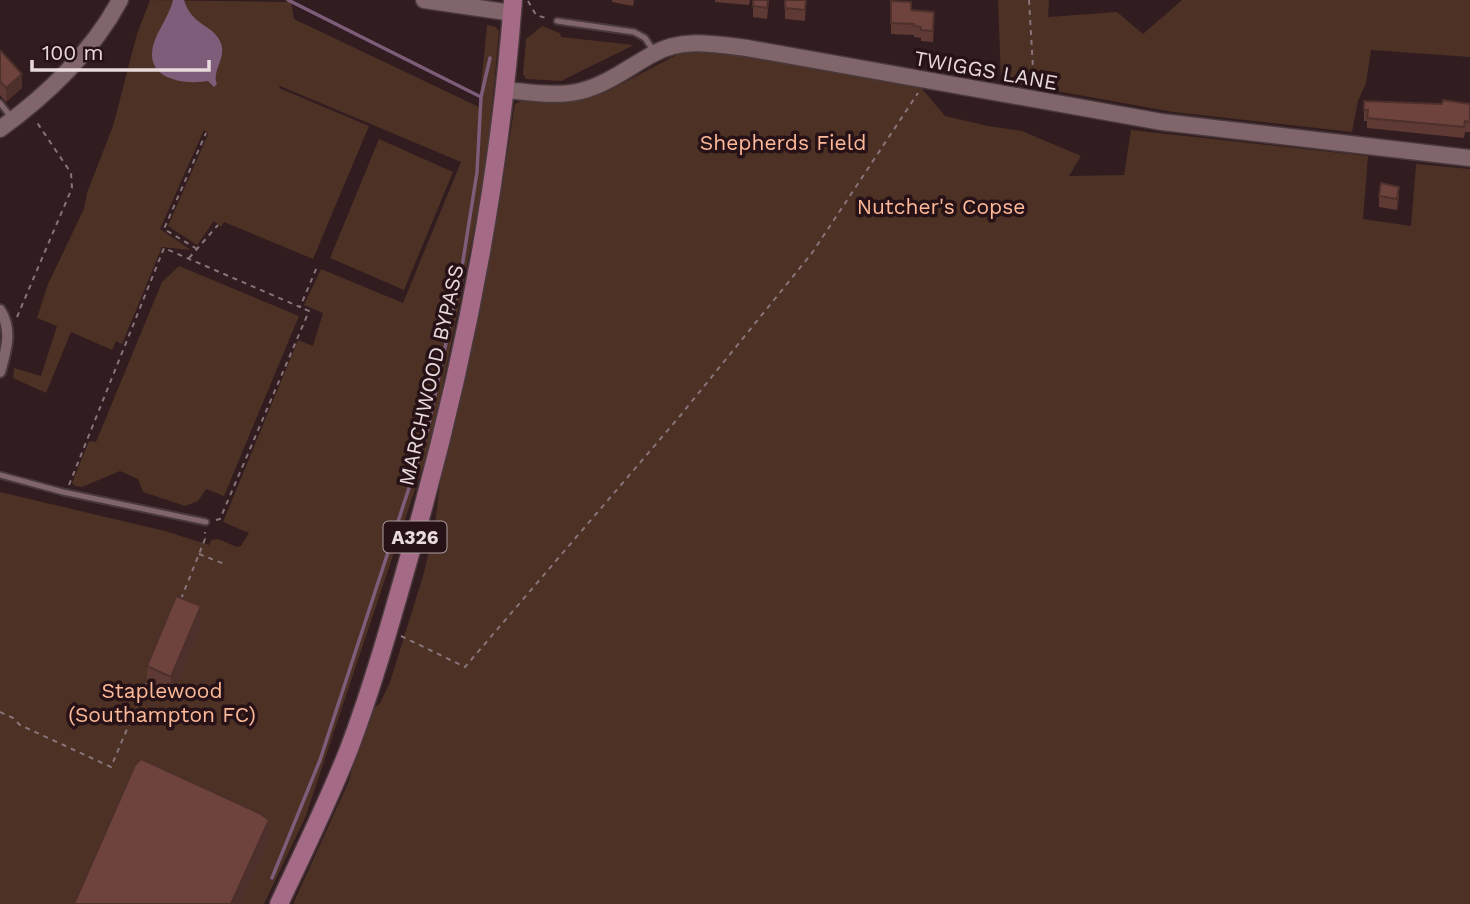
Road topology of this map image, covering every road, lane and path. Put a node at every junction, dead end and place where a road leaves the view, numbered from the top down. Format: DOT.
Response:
graph roads {
  1 [pos="120,0"];
  2 [pos="424,0"];
  3 [pos="528,0"];
  4 [pos="1030,0"];
  5 [pos="512,7"];
  6 [pos="556,21"];
  7 [pos="655,52"];
  8 [pos="924,80"];
  9 [pos="506,90"];
  10 [pos="1035,100"];
  11 [pos="0,103"];
  12 [pos="27,108"];
  13 [pos="7,124"];
  14 [pos="205,133"];
  15 [pos="1470,158"];
  16 [pos="218,225"];
  17 [pos="197,249"];
  18 [pos="189,259"];
  19 [pos="317,267"];
  20 [pos="300,307"];
  21 [pos="0,310"];
  22 [pos="8,337"];
  23 [pos="0,372"];
  24 [pos="0,475"];
  25 [pos="66,493"];
  26 [pos="206,523"];
  27 [pos="199,554"];
  28 [pos="227,565"];
  29 [pos="178,606"];
  30 [pos="389,630"];
  31 [pos="146,684"];
  32 [pos="0,712"];
  33 [pos="279,904"];
  1 -- 12 [label="street"];
  2 -- 5 [label="street"];
  3 -- 6 [label="path"];
  4 -- 10 [label="path"];
  5 -- 9 [label="main road, MARCHWOOD BYPASS / A326"];
  6 -- 7 [label="lane"];
  7 -- 8 [label="street, TWIGGS LANE"];
  7 -- 9 [label="street, TWIGGS LANE"];
  8 -- 10 [label="street, TWIGGS LANE"];
  8 -- 30 [label="path"];
  9 -- 30 [label="main road, MARCHWOOD BYPASS / A326"];
  10 -- 15 [label="street, TWIGGS LANE"];
  11 -- 13 [label="lane"];
  12 -- 13 [label="street"];
  12 -- 22 [label="path"];
  14 -- 17 [label="path"];
  16 -- 17 [label="path"];
  17 -- 18 [label="path"];
  18 -- 20 [label="path"];
  18 -- 25 [label="path"];
  19 -- 20 [label="path"];
  20 -- 26 [label="path"];
  21 -- 22 [label="street"];
  22 -- 23 [label="street"];
  24 -- 25 [label="lane"];
  25 -- 26 [label="lane"];
  26 -- 27 [label="path"];
  27 -- 28 [label="path"];
  27 -- 29 [label="path"];
  30 -- 33 [label="main road, MARCHWOOD BYPASS / A326"];
  31 -- 32 [label="path"];
}
